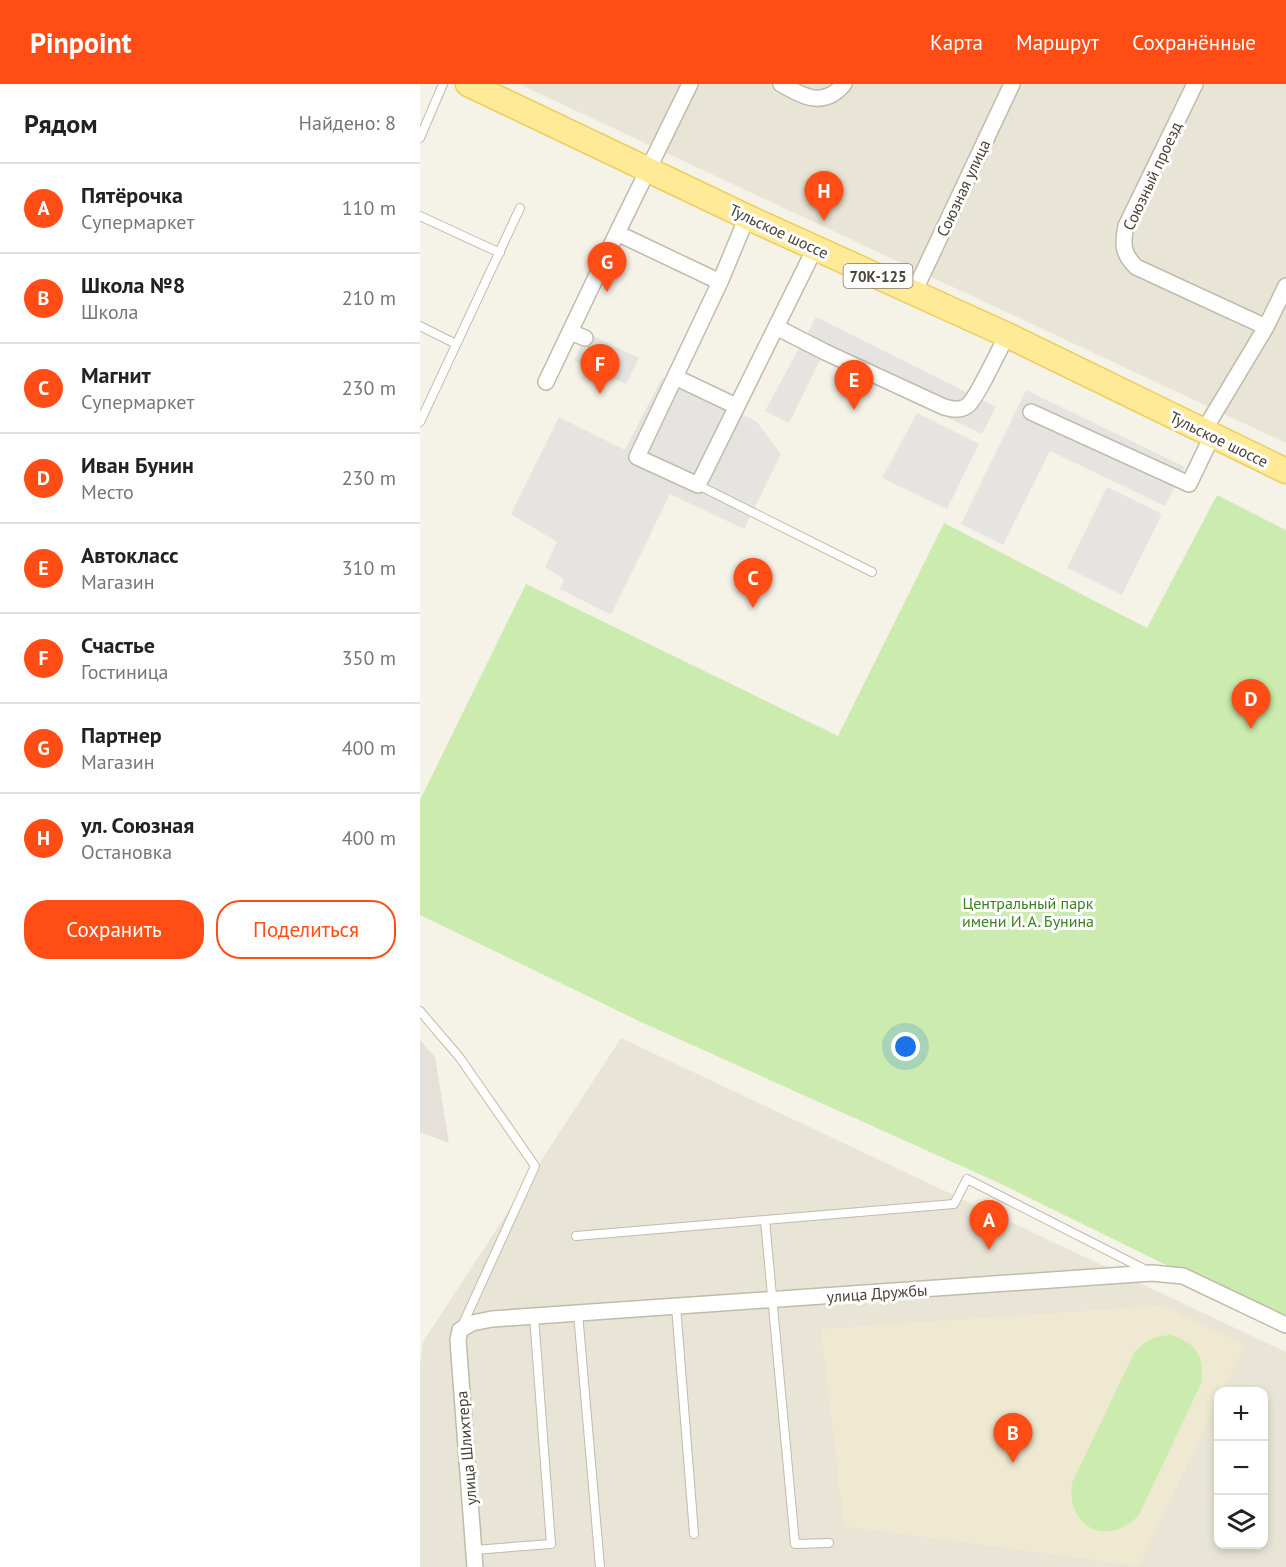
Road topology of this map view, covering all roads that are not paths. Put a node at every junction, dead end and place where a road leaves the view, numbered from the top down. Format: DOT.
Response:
graph roads {
  1 [pos="443,84"];
  2 [pos="468,84"];
  3 [pos="690,84"];
  4 [pos="781,84"];
  5 [pos="844,84"];
  6 [pos="1012,84"];
  7 [pos="1195,84"];
  8 [pos="420,138"];
  9 [pos="647,170"];
  10 [pos="520,208"];
  11 [pos="420,216"];
  12 [pos="747,217"];
  13 [pos="617,234"];
  14 [pos="815,248"];
  15 [pos="500,253"];
  16 [pos="720,282"];
  17 [pos="1286,286"];
  18 [pos="914,292"];
  19 [pos="420,326"];
  20 [pos="776,327"];
  21 [pos="1266,327"];
  22 [pos="1007,335"];
  23 [pos="456,344"];
  24 [pos="675,377"];
  25 [pos="546,382"];
  26 [pos="736,406"];
  27 [pos="1031,412"];
  28 [pos="420,422"];
  29 [pos="1207,434"];
  30 [pos="1286,471"];
  31 [pos="698,485"];
  32 [pos="872,572"];
  33 [pos="420,1011"];
  34 [pos="765,1220"];
  35 [pos="576,1236"];
  36 [pos="1152,1273"];
  37 [pos="772,1300"];
  38 [pos="676,1306"];
  39 [pos="579,1313"];
  40 [pos="534,1316"];
  41 [pos="1286,1325"];
  42 [pos="460,1330"];
  43 [pos="694,1534"];
  44 [pos="829,1543"];
  45 [pos="474,1550"];
  46 [pos="475,1567"];
  47 [pos="600,1567"];
  1 -- 8 [label="lane"];
  2 -- 9 [label="main road, Тульское шоссе / 70К-125"];
  3 -- 9 [label="street"];
  4 -- 5 [label="street"];
  6 -- 18 [label="street, Союзная улица"];
  7 -- 21 [label="street, Союзный проезд"];
  9 -- 12 [label="main road, Тульское шоссе / 70К-125"];
  9 -- 13 [label="street"];
  10 -- 15 [label="lane"];
  11 -- 15 [label="lane"];
  12 -- 14 [label="main road, Тульское шоссе / 70К-125"];
  12 -- 16 [label="street"];
  13 -- 16 [label="street"];
  13 -- 25 [label="street"];
  14 -- 18 [label="main road, Тульское шоссе / 70К-125"];
  14 -- 20 [label="street"];
  15 -- 23 [label="lane"];
  16 -- 24 [label="street"];
  17 -- 21 [label="street"];
  18 -- 22 [label="main road, Тульское шоссе / 70К-125"];
  19 -- 23 [label="lane"];
  20 -- 22 [label="street"];
  20 -- 26 [label="street"];
  21 -- 29 [label="street"];
  22 -- 29 [label="main road, Тульское шоссе / 70К-125"];
  23 -- 28 [label="lane"];
  24 -- 26 [label="street"];
  24 -- 31 [label="street"];
  26 -- 31 [label="street"];
  27 -- 29 [label="street"];
  29 -- 30 [label="main road, Тульское шоссе / 70К-125"];
  31 -- 32 [label="lane"];
  33 -- 42 [label="lane"];
  34 -- 35 [label="lane"];
  34 -- 36 [label="lane"];
  34 -- 37 [label="lane"];
  36 -- 37 [label="street, улица Дружбы"];
  36 -- 41 [label="street, улица Дружбы"];
  37 -- 38 [label="street, улица Дружбы"];
  37 -- 44 [label="lane"];
  38 -- 39 [label="street, улица Дружбы"];
  38 -- 43 [label="lane"];
  39 -- 40 [label="street, улица Дружбы"];
  39 -- 47 [label="lane"];
  40 -- 42 [label="street, улица Дружбы"];
  40 -- 45 [label="lane"];
  42 -- 45 [label="street, улица Шлихтера"];
  45 -- 46 [label="street, улица Шлихтера"];
}
